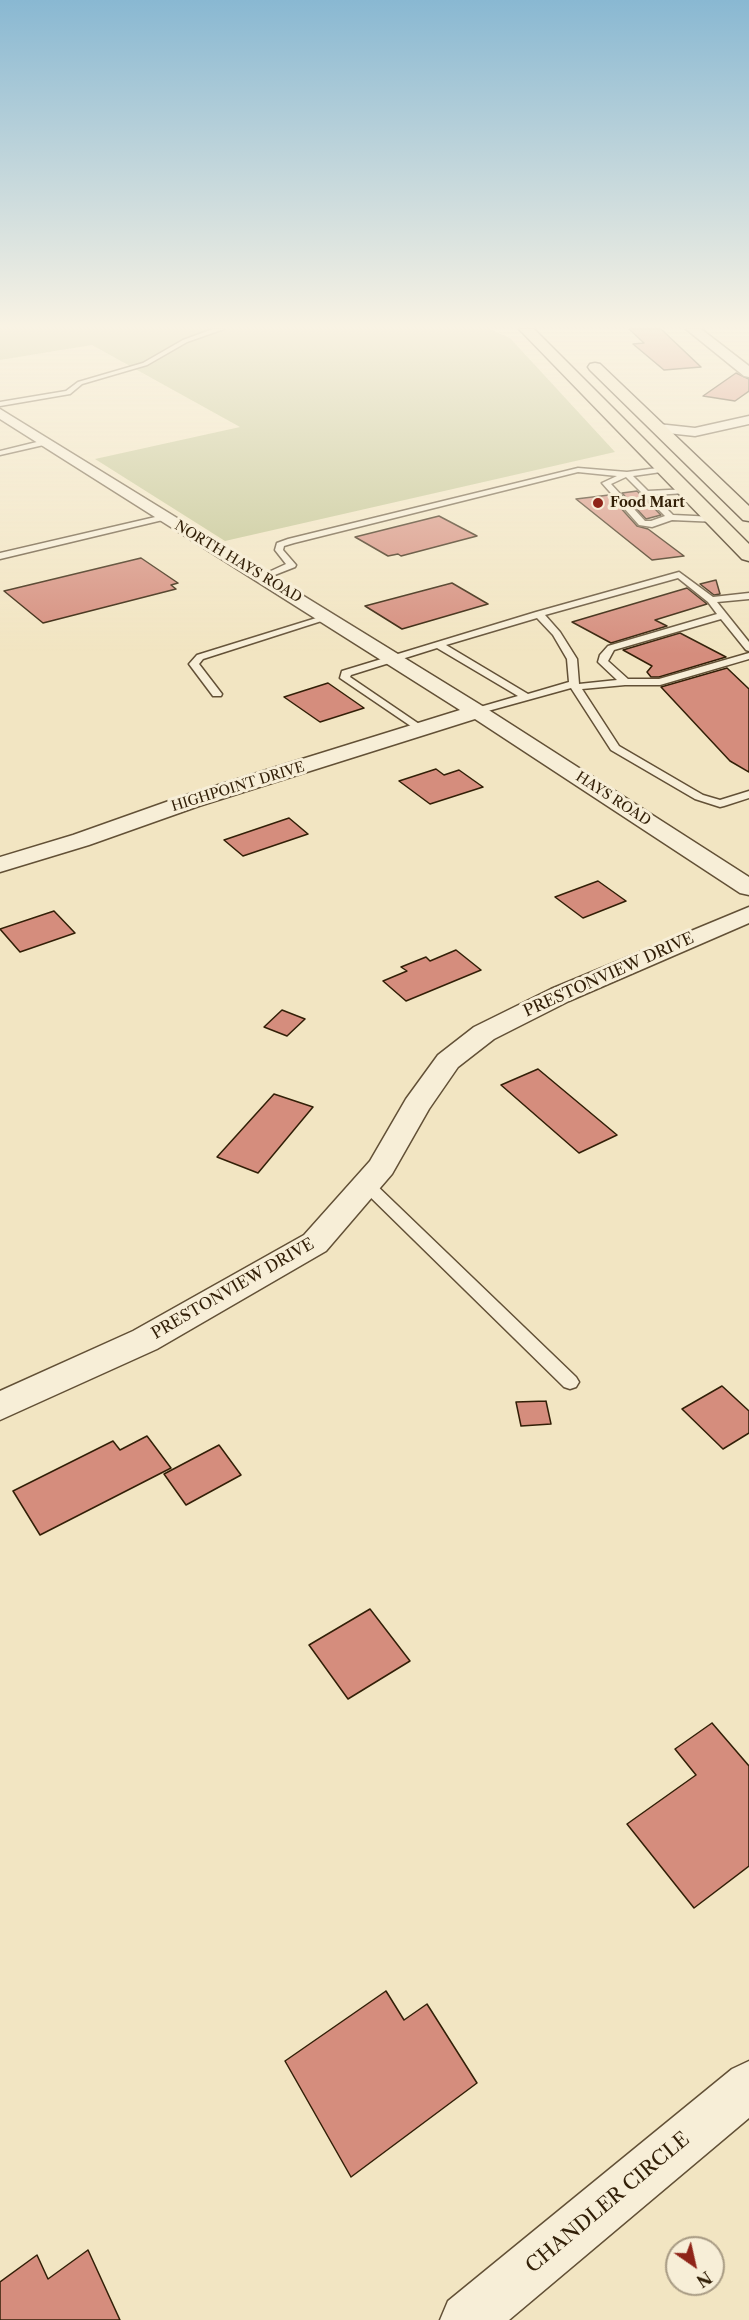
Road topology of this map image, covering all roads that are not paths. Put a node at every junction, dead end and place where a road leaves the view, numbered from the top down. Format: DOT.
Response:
graph roads {
  1 [pos="38,437"];
  2 [pos="633,437"];
  3 [pos="668,437"];
  4 [pos="700,437"];
  5 [pos="45,442"];
  6 [pos="0,453"];
  7 [pos="688,457"];
  8 [pos="665,469"];
  9 [pos="627,474"];
  10 [pos="686,490"];
  11 [pos="647,494"];
  12 [pos="749,516"];
  13 [pos="164,517"];
  14 [pos="671,517"];
  15 [pos="715,520"];
  16 [pos="749,555"];
  17 [pos="0,556"];
  18 [pos="264,576"];
  19 [pos="749,596"];
  20 [pos="711,600"];
  21 [pos="539,614"];
  22 [pos="723,615"];
  23 [pos="328,617"];
  24 [pos="439,645"];
  25 [pos="749,648"];
  26 [pos="749,656"];
  27 [pos="394,659"];
  28 [pos="626,682"];
  29 [pos="575,685"];
  30 [pos="217,694"];
  31 [pos="526,697"];
  32 [pos="477,711"];
  33 [pos="421,730"];
  34 [pos="749,794"];
  35 [pos="0,866"];
  36 [pos="749,888"];
  37 [pos="749,914"];
  38 [pos="366,1184"];
  39 [pos="570,1382"];
  40 [pos="0,1406"];
  41 [pos="749,2086"];
  42 [pos="467,2320"];
  1 -- 5 [label="street, NORTH HAYS ROAD"];
  2 -- 8 [label="main road"];
  3 -- 7 [label="main road"];
  4 -- 7 [label="street"];
  5 -- 6 [label="lane"];
  5 -- 13 [label="street, NORTH HAYS ROAD"];
  7 -- 12 [label="main road"];
  8 -- 9 [label="lane"];
  8 -- 10 [label="main road"];
  9 -- 11 [label="lane"];
  9 -- 14 [label="lane"];
  9 -- 18 [label="lane"];
  10 -- 11 [label="lane"];
  10 -- 15 [label="main road"];
  11 -- 14 [label="lane"];
  13 -- 17 [label="lane"];
  13 -- 18 [label="street, NORTH HAYS ROAD"];
  14 -- 15 [label="lane"];
  15 -- 16 [label="main road"];
  18 -- 23 [label="street, NORTH HAYS ROAD"];
  19 -- 20 [label="lane"];
  20 -- 21 [label="lane"];
  20 -- 22 [label="lane"];
  21 -- 24 [label="lane"];
  21 -- 29 [label="lane"];
  22 -- 25 [label="lane"];
  22 -- 28 [label="lane"];
  23 -- 27 [label="street, NORTH HAYS ROAD"];
  23 -- 30 [label="lane"];
  24 -- 27 [label="lane"];
  24 -- 31 [label="lane"];
  26 -- 28 [label="lane"];
  27 -- 32 [label="street, NORTH HAYS ROAD"];
  27 -- 33 [label="lane"];
  28 -- 29 [label="lane"];
  29 -- 31 [label="lane"];
  29 -- 34 [label="lane"];
  31 -- 32 [label="lane"];
  32 -- 33 [label="street, HIGHPOINT DRIVE"];
  32 -- 36 [label="street, HAYS ROAD"];
  33 -- 35 [label="street, HIGHPOINT DRIVE"];
  37 -- 38 [label="street, PRESTONVIEW DRIVE"];
  38 -- 39 [label="lane"];
  38 -- 40 [label="street, PRESTONVIEW DRIVE"];
  41 -- 42 [label="street, CHANDLER CIRCLE"];
}
